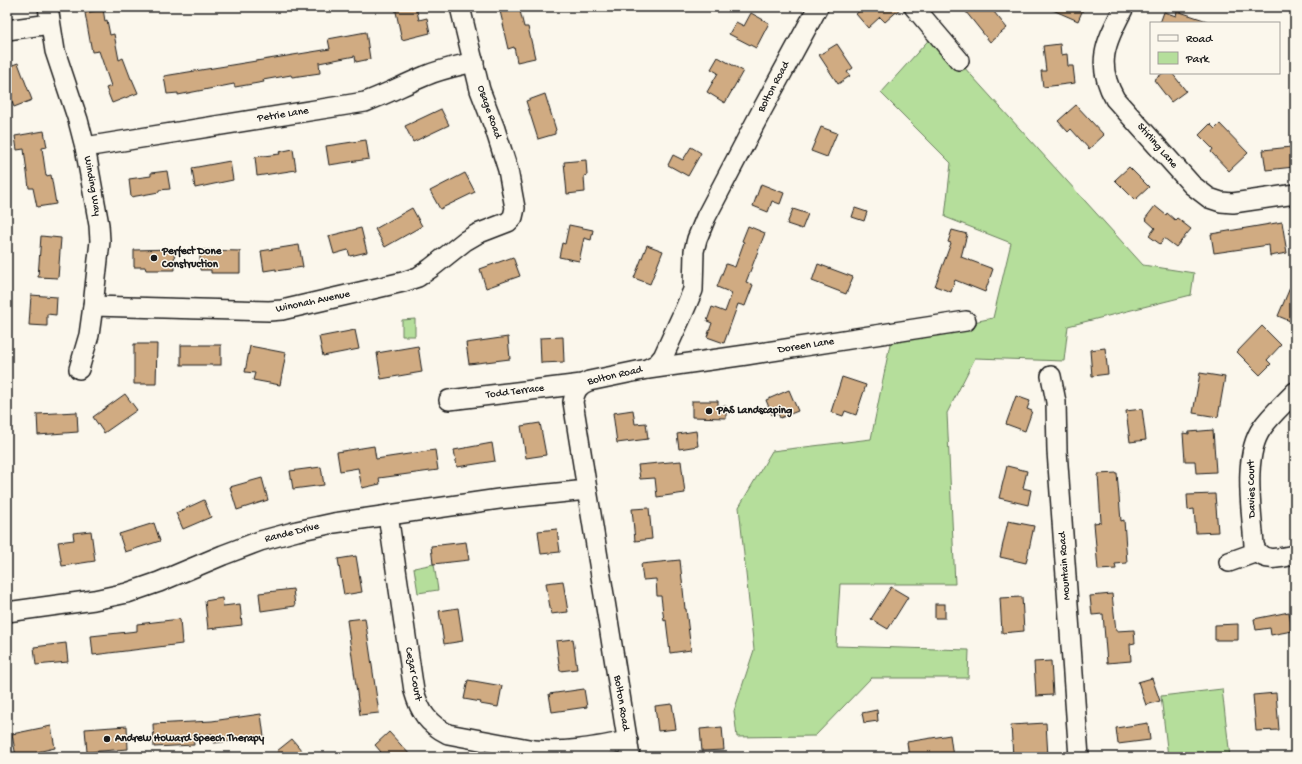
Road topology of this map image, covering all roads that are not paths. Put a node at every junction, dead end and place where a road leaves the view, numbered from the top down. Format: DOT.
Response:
graph roads {
  1 [pos="460,7"];
  2 [pos="914,7"];
  3 [pos="1124,7"];
  4 [pos="815,8"];
  5 [pos="49,16"];
  6 [pos="7,30"];
  7 [pos="959,60"];
  8 [pos="474,62"];
  9 [pos="85,147"];
  10 [pos="1295,194"];
  11 [pos="513,217"];
  12 [pos="93,306"];
  13 [pos="966,321"];
  14 [pos="79,369"];
  15 [pos="646,369"];
  16 [pos="1051,376"];
  17 [pos="582,384"];
  18 [pos="1295,392"];
  19 [pos="449,400"];
  20 [pos="587,490"];
  21 [pos="388,515"];
  22 [pos="1257,552"];
  23 [pos="1295,555"];
  24 [pos="1230,562"];
  25 [pos="7,612"];
  26 [pos="629,749"];
  27 [pos="1079,757"];
  1 -- 8 [label="street, Osage Road"];
  2 -- 7 [label="street"];
  3 -- 10 [label="street, Stirling Lane"];
  4 -- 15 [label="street, Bolton Road"];
  5 -- 6 [label="street"];
  5 -- 9 [label="street, Winding Way"];
  8 -- 9 [label="street, Petrie Lane"];
  8 -- 11 [label="street, Osage Road"];
  9 -- 12 [label="street, Winding Way"];
  11 -- 12 [label="street, Winonah Avenue"];
  12 -- 14 [label="street, Winding Way"];
  13 -- 15 [label="street, Doreen Lane"];
  15 -- 17 [label="street, Bolton Road"];
  16 -- 27 [label="street, Mountain Road"];
  17 -- 19 [label="street, Todd Terrace"];
  17 -- 20 [label="street, Bolton Road"];
  18 -- 22 [label="street, Davies Court"];
  20 -- 21 [label="street, Rande Drive"];
  20 -- 26 [label="street, Bolton Road"];
  21 -- 25 [label="street, Rande Drive"];
  21 -- 26 [label="street, Cezar Court"];
  22 -- 23 [label="street"];
  22 -- 24 [label="street"];
}
